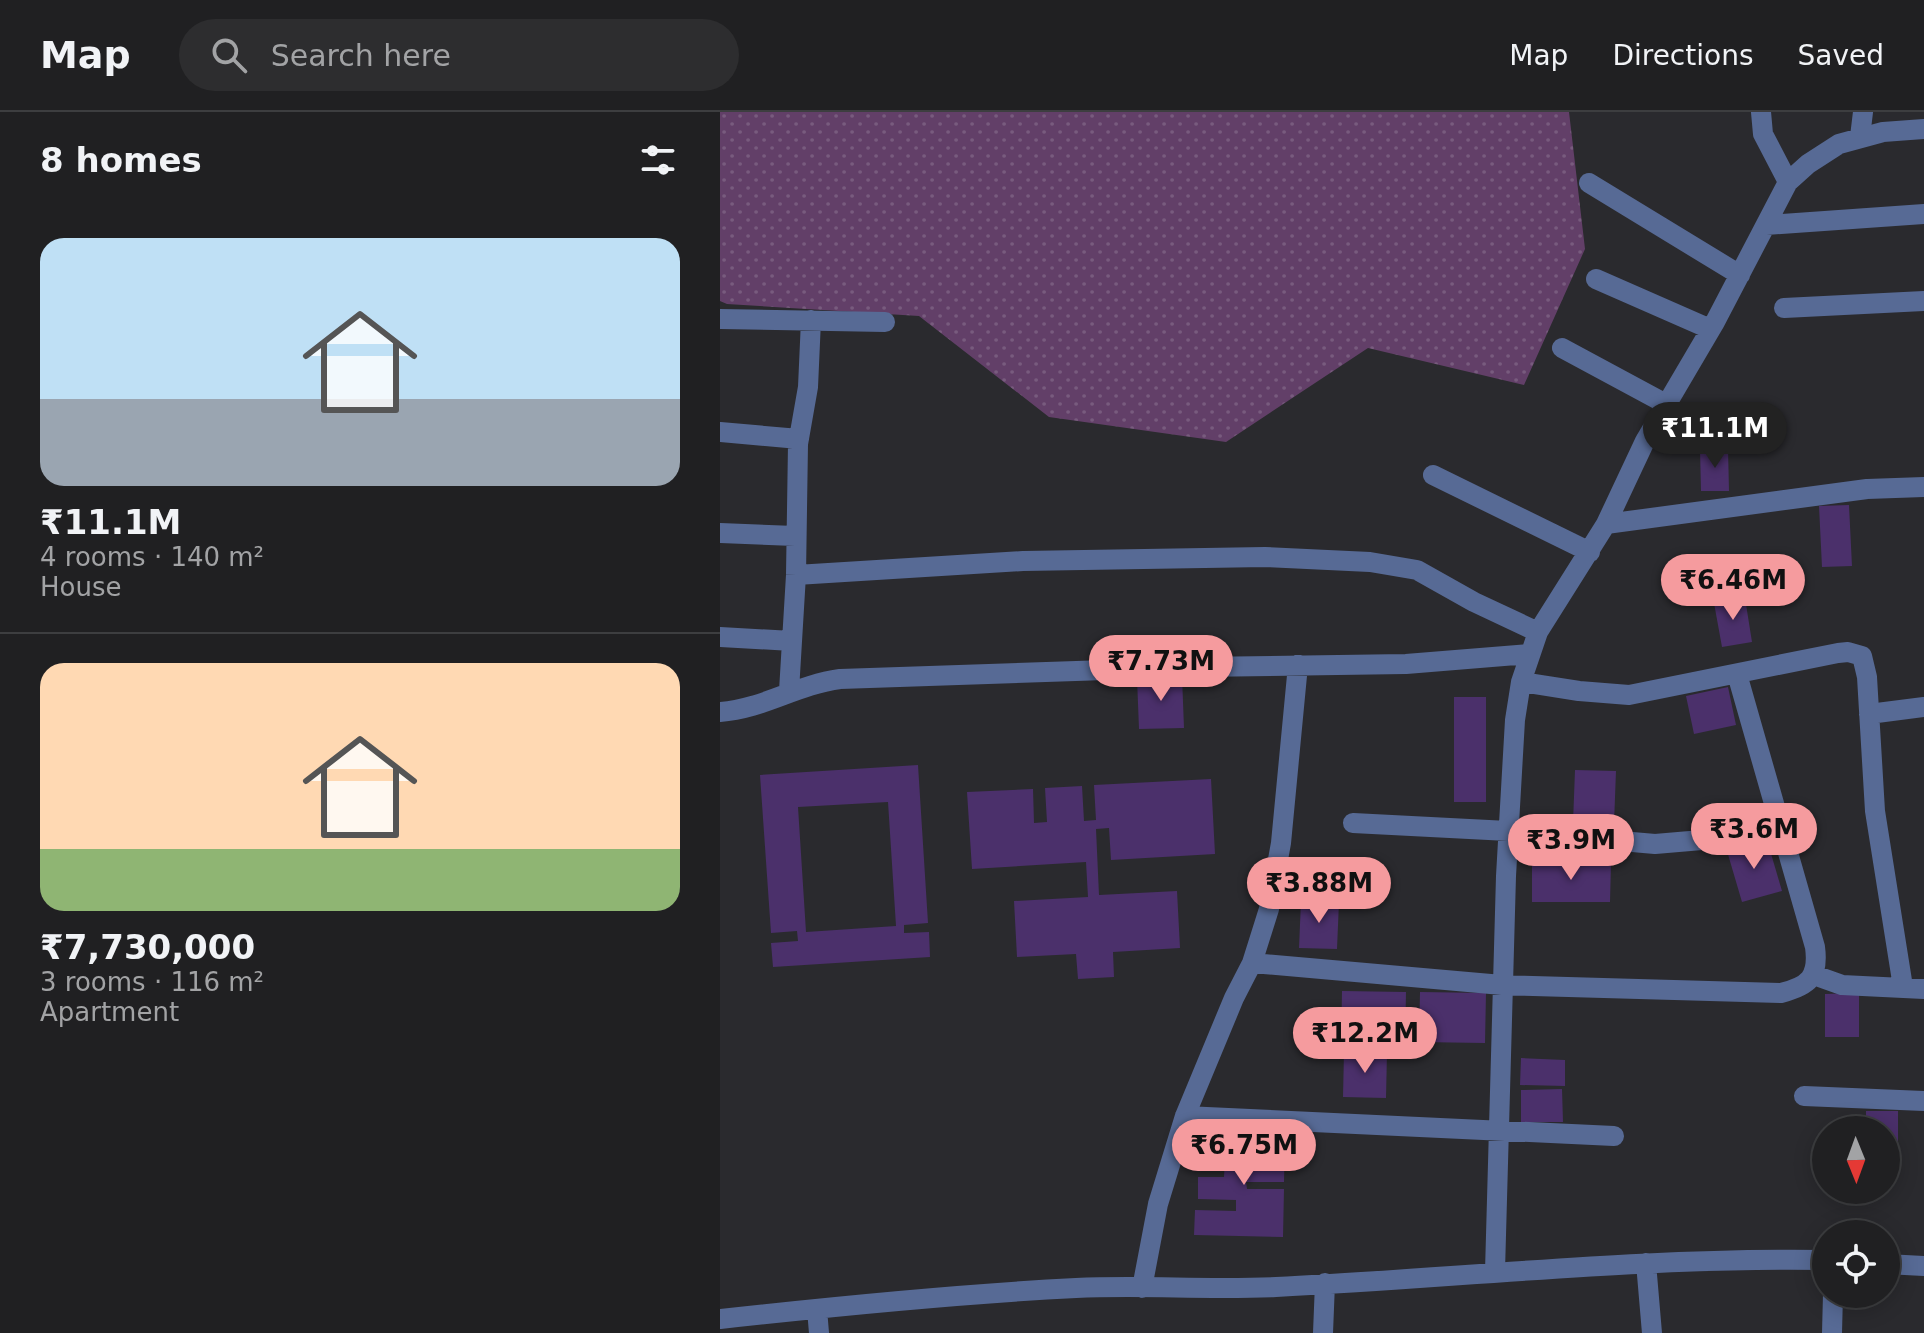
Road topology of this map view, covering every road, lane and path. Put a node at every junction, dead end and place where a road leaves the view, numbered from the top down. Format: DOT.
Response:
graph roads {
  1 [pos="1761,112"];
  2 [pos="1863,112"];
  3 [pos="1924,129"];
  4 [pos="1860,137"];
  5 [pos="1788,182"];
  6 [pos="1589,183"];
  7 [pos="1924,214"];
  8 [pos="1766,225"];
  9 [pos="1740,275"];
  10 [pos="1596,279"];
  11 [pos="1924,301"];
  12 [pos="1784,308"];
  13 [pos="720,319"];
  14 [pos="811,320"];
  15 [pos="885,322"];
  16 [pos="1710,329"];
  17 [pos="1562,348"];
  18 [pos="1666,404"];
  19 [pos="720,432"];
  20 [pos="799,439"];
  21 [pos="1433,475"];
  22 [pos="1924,487"];
  23 [pos="1606,524"];
  24 [pos="720,533"];
  25 [pos="795,536"];
  26 [pos="1590,552"];
  27 [pos="796,575"];
  28 [pos="1538,632"];
  29 [pos="720,637"];
  30 [pos="792,641"];
  31 [pos="1530,654"];
  32 [pos="1298,665"];
  33 [pos="1737,674"];
  34 [pos="1521,682"];
  35 [pos="789,691"];
  36 [pos="1924,707"];
  37 [pos="720,712"];
  38 [pos="1869,714"];
  39 [pos="1779,822"];
  40 [pos="1353,823"];
  41 [pos="1508,831"];
  42 [pos="1252,963"];
  43 [pos="1814,975"];
  44 [pos="1502,985"];
  45 [pos="1903,987"];
  46 [pos="1924,989"];
  47 [pos="1804,1096"];
  48 [pos="1924,1101"];
  49 [pos="1185,1116"];
  50 [pos="1499,1131"];
  51 [pos="1614,1136"];
  52 [pos="1812,1260"];
  53 [pos="1646,1263"];
  54 [pos="1900,1265"];
  55 [pos="1924,1266"];
  56 [pos="1495,1271"];
  57 [pos="1325,1283"];
  58 [pos="1142,1288"];
  59 [pos="1833,1308"];
  60 [pos="817,1309"];
  61 [pos="720,1319"];
  62 [pos="819,1333"];
  63 [pos="1323,1333"];
  64 [pos="1652,1333"];
  65 [pos="1832,1333"];
  1 -- 5 [label="street"];
  2 -- 4 [label="street"];
  3 -- 4 [label="street"];
  4 -- 5 [label="street"];
  5 -- 8 [label="street"];
  6 -- 9 [label="street"];
  7 -- 8 [label="street"];
  8 -- 9 [label="street"];
  9 -- 16 [label="street"];
  10 -- 16 [label="street"];
  11 -- 12 [label="street"];
  13 -- 14 [label="street"];
  14 -- 15 [label="street"];
  14 -- 20 [label="street"];
  16 -- 18 [label="street"];
  17 -- 18 [label="street"];
  18 -- 23 [label="street"];
  19 -- 20 [label="street"];
  20 -- 25 [label="street"];
  21 -- 26 [label="street"];
  22 -- 23 [label="street"];
  23 -- 26 [label="street"];
  24 -- 25 [label="street"];
  25 -- 27 [label="street"];
  26 -- 28 [label="street"];
  27 -- 28 [label="street"];
  27 -- 30 [label="street"];
  28 -- 31 [label="street"];
  29 -- 30 [label="street"];
  30 -- 35 [label="street"];
  31 -- 32 [label="street"];
  31 -- 34 [label="street"];
  32 -- 35 [label="street"];
  32 -- 42 [label="street"];
  33 -- 34 [label="street"];
  33 -- 38 [label="street"];
  33 -- 39 [label="street"];
  34 -- 41 [label="street"];
  35 -- 37 [label="street"];
  36 -- 38 [label="street"];
  38 -- 45 [label="street"];
  39 -- 41 [label="street"];
  39 -- 43 [label="street"];
  40 -- 41 [label="street"];
  41 -- 44 [label="street"];
  42 -- 44 [label="street"];
  42 -- 49 [label="street"];
  43 -- 44 [label="street"];
  43 -- 45 [label="street"];
  44 -- 50 [label="street"];
  45 -- 46 [label="street"];
  47 -- 48 [label="street"];
  49 -- 50 [label="street"];
  49 -- 58 [label="street"];
  50 -- 51 [label="street"];
  50 -- 56 [label="street"];
  52 -- 53 [label="street"];
  53 -- 56 [label="street"];
  53 -- 64 [label="street"];
  54 -- 55 [label="street"];
  56 -- 57 [label="street"];
  57 -- 58 [label="street"];
  57 -- 63 [label="street"];
  58 -- 60 [label="street"];
  59 -- 65 [label="street"];
  60 -- 61 [label="street"];
  60 -- 62 [label="street"];
}
